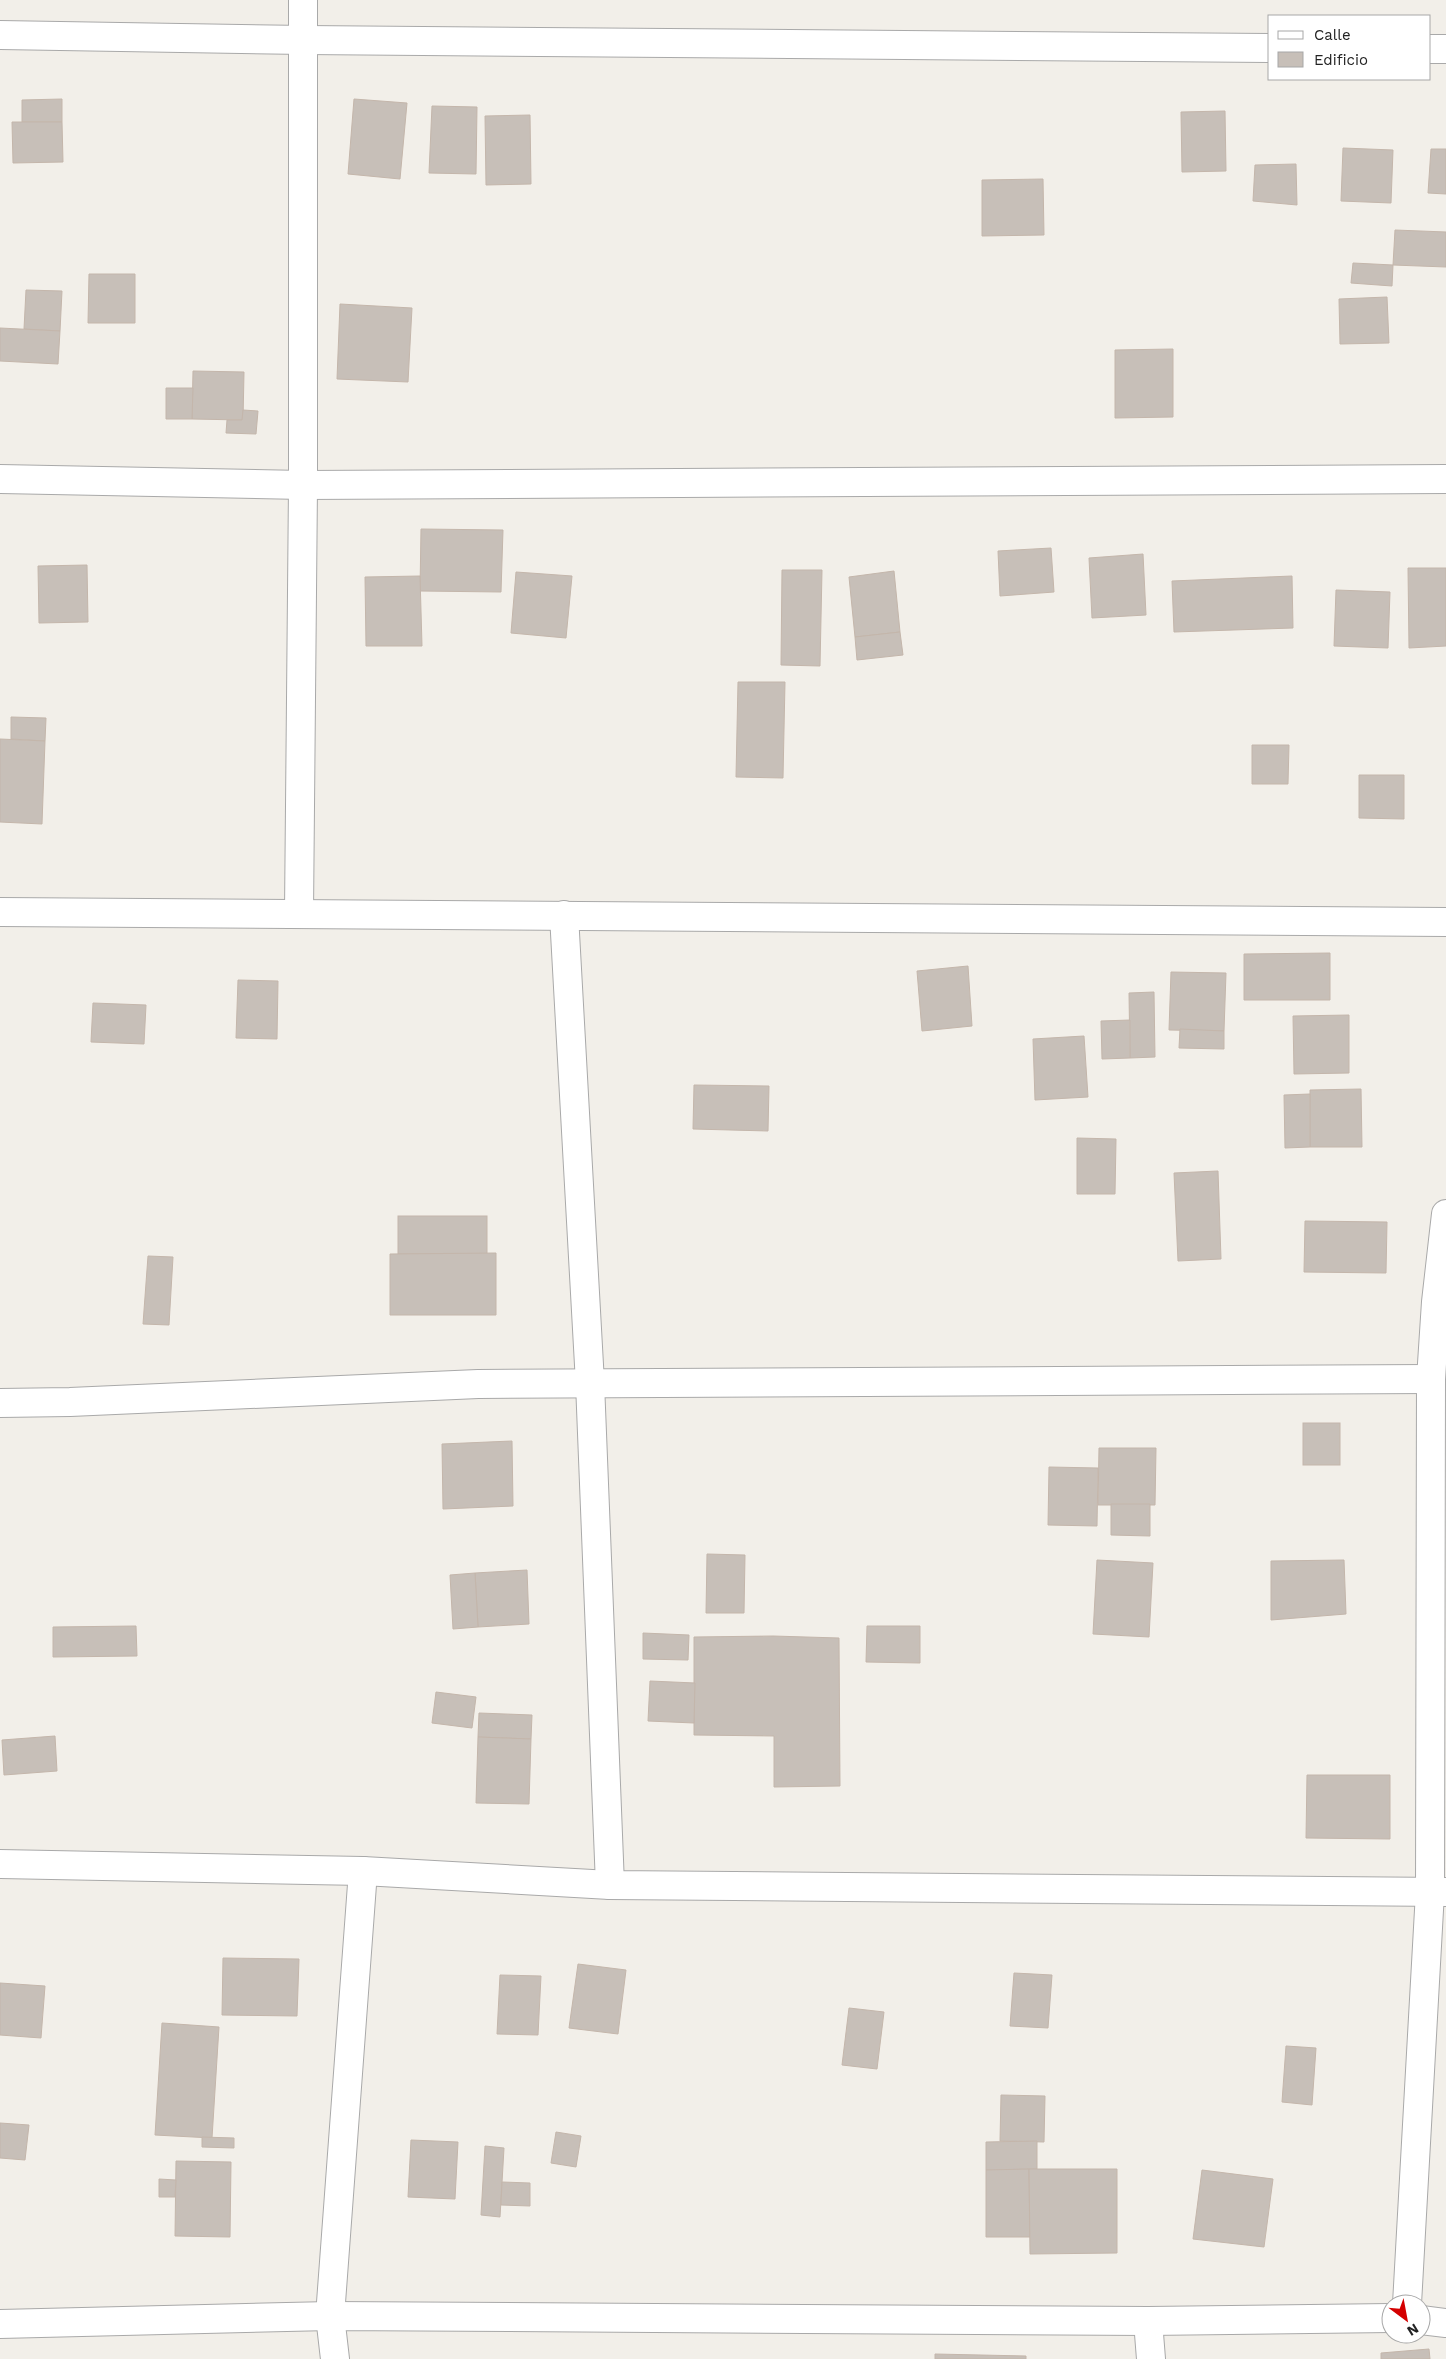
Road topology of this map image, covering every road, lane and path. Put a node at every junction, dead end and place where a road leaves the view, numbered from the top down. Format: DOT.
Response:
graph roads {
  1 [pos="303,0"];
  2 [pos="0,35"];
  3 [pos="305,40"];
  4 [pos="1268,48"];
  5 [pos="1431,49"];
  6 [pos="1446,49"];
  7 [pos="1446,479"];
  8 [pos="0,480"];
  9 [pos="303,485"];
  10 [pos="0,912"];
  11 [pos="299,913"];
  12 [pos="564,916"];
  13 [pos="1446,922"];
  14 [pos="1446,1214"];
  15 [pos="1441,1302"];
  16 [pos="1431,1379"];
  17 [pos="590,1383"];
  18 [pos="0,1403"];
  19 [pos="0,1864"];
  20 [pos="363,1871"];
  21 [pos="610,1885"];
  22 [pos="1438,1892"];
  23 [pos="1408,2294"];
  24 [pos="330,2316"];
  25 [pos="1381,2318"];
  26 [pos="1148,2320"];
  27 [pos="1431,2321"];
  28 [pos="1446,2323"];
  29 [pos="0,2324"];
  30 [pos="335,2359"];
  31 [pos="1151,2359"];
  1 -- 3 [label="street"];
  2 -- 3 [label="street"];
  3 -- 4 [label="street"];
  3 -- 9 [label="street"];
  5 -- 6 [label="street"];
  7 -- 9 [label="street"];
  8 -- 9 [label="street"];
  9 -- 11 [label="street"];
  10 -- 11 [label="street"];
  11 -- 12 [label="street"];
  12 -- 13 [label="street"];
  12 -- 17 [label="street"];
  14 -- 15 [label="street"];
  15 -- 16 [label="street"];
  16 -- 17 [label="street"];
  16 -- 22 [label="street"];
  17 -- 18 [label="street"];
  17 -- 21 [label="street"];
  19 -- 20 [label="street"];
  20 -- 21 [label="street"];
  20 -- 24 [label="street"];
  21 -- 22 [label="street"];
  22 -- 23 [label="street"];
  24 -- 26 [label="street"];
  24 -- 29 [label="street"];
  24 -- 30 [label="street"];
  25 -- 26 [label="street"];
  26 -- 31 [label="street"];
  27 -- 28 [label="street"];
}
